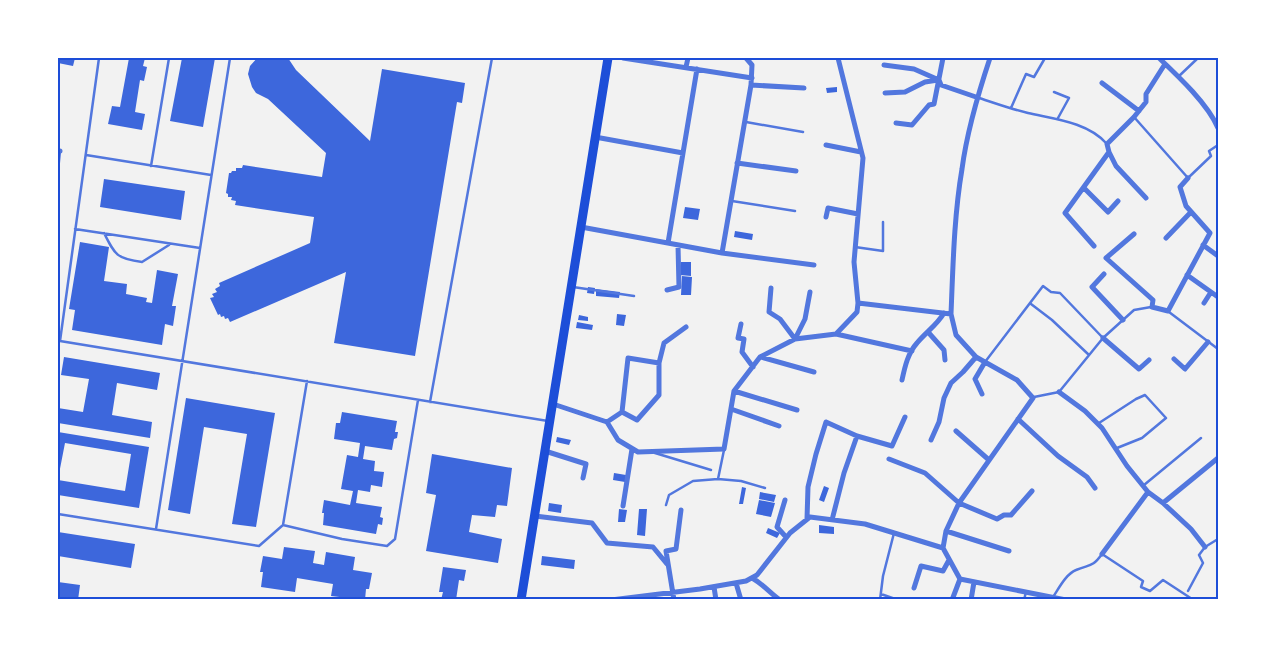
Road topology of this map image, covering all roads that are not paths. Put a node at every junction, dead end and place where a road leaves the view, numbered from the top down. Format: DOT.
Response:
graph roads {
  1 [pos="99,58"];
  2 [pos="169,58"];
  3 [pos="230,58"];
  4 [pos="492,58"];
  5 [pos="608,58"];
  6 [pos="623,58"];
  7 [pos="688,58"];
  8 [pos="746,58"];
  9 [pos="838,58"];
  10 [pos="943,58"];
  11 [pos="990,58"];
  12 [pos="1045,58"];
  13 [pos="1159,58"];
  14 [pos="1198,58"];
  15 [pos="1165,64"];
  16 [pos="884,65"];
  17 [pos="686,67"];
  18 [pos="697,69"];
  19 [pos="1178,77"];
  20 [pos="752,78"];
  21 [pos="939,80"];
  22 [pos="1102,83"];
  23 [pos="750,85"];
  24 [pos="804,88"];
  25 [pos="1054,92"];
  26 [pos="885,93"];
  27 [pos="976,97"];
  28 [pos="1011,108"];
  29 [pos="1139,111"];
  30 [pos="1134,117"];
  31 [pos="1216,117"];
  32 [pos="1058,118"];
  33 [pos="744,122"];
  34 [pos="896,123"];
  35 [pos="1218,128"];
  36 [pos="803,132"];
  37 [pos="595,137"];
  38 [pos="1107,144"];
  39 [pos="826,145"];
  40 [pos="1218,145"];
  41 [pos="59,151"];
  42 [pos="861,152"];
  43 [pos="1109,152"];
  44 [pos="683,153"];
  45 [pos="86,155"];
  46 [pos="737,163"];
  47 [pos="152,166"];
  48 [pos="58,171"];
  49 [pos="796,171"];
  50 [pos="211,175"];
  51 [pos="1188,178"];
  52 [pos="1084,188"];
  53 [pos="1146,198"];
  54 [pos="731,200"];
  55 [pos="1118,201"];
  56 [pos="795,211"];
  57 [pos="1191,212"];
  58 [pos="858,214"];
  59 [pos="826,217"];
  60 [pos="883,222"];
  61 [pos="581,227"];
  62 [pos="75,229"];
  63 [pos="104,234"];
  64 [pos="1134,234"];
  65 [pos="1166,238"];
  66 [pos="668,243"];
  67 [pos="170,244"];
  68 [pos="678,245"];
  69 [pos="1204,245"];
  70 [pos="1094,246"];
  71 [pos="855,247"];
  72 [pos="200,248"];
  73 [pos="722,253"];
  74 [pos="1218,256"];
  75 [pos="814,265"];
  76 [pos="1104,274"];
  77 [pos="1187,275"];
  78 [pos="571,286"];
  79 [pos="771,288"];
  80 [pos="667,290"];
  81 [pos="810,292"];
  82 [pos="1211,292"];
  83 [pos="634,296"];
  84 [pos="1218,297"];
  85 [pos="858,303"];
  86 [pos="1204,303"];
  87 [pos="1031,304"];
  88 [pos="1152,307"];
  89 [pos="1168,311"];
  90 [pos="944,313"];
  91 [pos="951,314"];
  92 [pos="1123,320"];
  93 [pos="741,324"];
  94 [pos="686,327"];
  95 [pos="928,332"];
  96 [pos="836,334"];
  97 [pos="1103,338"];
  98 [pos="795,339"];
  99 [pos="1208,342"];
  100 [pos="1218,349"];
  101 [pos="912,351"];
  102 [pos="1089,355"];
  103 [pos="760,357"];
  104 [pos="976,357"];
  105 [pos="1174,359"];
  106 [pos="182,360"];
  107 [pos="945,360"];
  108 [pos="1149,360"];
  109 [pos="985,362"];
  110 [pos="659,363"];
  111 [pos="753,366"];
  112 [pos="814,372"];
  113 [pos="902,380"];
  114 [pos="307,381"];
  115 [pos="734,391"];
  116 [pos="1059,392"];
  117 [pos="982,394"];
  118 [pos="1033,398"];
  119 [pos="418,400"];
  120 [pos="430,402"];
  121 [pos="552,404"];
  122 [pos="731,409"];
  123 [pos="797,410"];
  124 [pos="622,412"];
  125 [pos="905,417"];
  126 [pos="1018,419"];
  127 [pos="550,421"];
  128 [pos="607,422"];
  129 [pos="1098,424"];
  130 [pos="779,426"];
  131 [pos="956,431"];
  132 [pos="857,436"];
  133 [pos="1202,438"];
  134 [pos="931,440"];
  135 [pos="632,448"];
  136 [pos="724,449"];
  137 [pos="1115,449"];
  138 [pos="545,451"];
  139 [pos="652,452"];
  140 [pos="1218,458"];
  141 [pos="889,459"];
  142 [pos="989,460"];
  143 [pos="711,470"];
  144 [pos="583,478"];
  145 [pos="718,479"];
  146 [pos="1143,486"];
  147 [pos="765,488"];
  148 [pos="1095,488"];
  149 [pos="1032,491"];
  150 [pos="1148,492"];
  151 [pos="785,500"];
  152 [pos="959,503"];
  153 [pos="1162,503"];
  154 [pos="666,505"];
  155 [pos="623,506"];
  156 [pos="681,510"];
  157 [pos="58,514"];
  158 [pos="534,516"];
  159 [pos="807,519"];
  160 [pos="832,520"];
  161 [pos="283,525"];
  162 [pos="156,529"];
  163 [pos="946,531"];
  164 [pos="894,534"];
  165 [pos="786,537"];
  166 [pos="1218,539"];
  167 [pos="1205,546"];
  168 [pos="942,548"];
  169 [pos="1009,551"];
  170 [pos="1102,554"];
  171 [pos="949,560"];
  172 [pos="668,564"];
  173 [pos="752,578"];
  174 [pos="960,579"];
  175 [pos="974,582"];
  176 [pos="736,583"];
  177 [pos="714,587"];
  178 [pos="914,588"];
  179 [pos="1188,591"];
  180 [pos="673,592"];
  181 [pos="1026,592"];
  182 [pos="881,594"];
  183 [pos="1053,597"];
  184 [pos="775,598"];
  185 [pos="626,599"];
  186 [pos="1192,599"];
  187 [pos="521,600"];
  188 [pos="611,600"];
  189 [pos="674,600"];
  190 [pos="716,600"];
  191 [pos="741,600"];
  192 [pos="780,600"];
  193 [pos="880,600"];
  194 [pos="898,600"];
  195 [pos="952,600"];
  196 [pos="972,600"];
  197 [pos="1024,600"];
  198 [pos="1066,600"];
  1 -- 45 [label="lane"];
  2 -- 47 [label="lane"];
  3 -- 50 [label="lane"];
  4 -- 120 [label="lane"];
  5 -- 37 [label="main road"];
  6 -- 17 [label="street"];
  7 -- 17 [label="street"];
  8 -- 20 [label="street"];
  9 -- 42 [label="street"];
  10 -- 21 [label="street"];
  11 -- 27 [label="street"];
  12 -- 28 [label="lane"];
  13 -- 15 [label="street"];
  14 -- 19 [label="lane"];
  15 -- 19 [label="street"];
  15 -- 29 [label="street"];
  16 -- 21 [label="street"];
  17 -- 18 [label="street"];
  18 -- 20 [label="street"];
  18 -- 44 [label="street"];
  19 -- 31 [label="street"];
  20 -- 23 [label="street"];
  21 -- 26 [label="street"];
  21 -- 27 [label="street"];
  21 -- 34 [label="street"];
  22 -- 29 [label="street"];
  23 -- 24 [label="street"];
  23 -- 33 [label="street"];
  25 -- 32 [label="lane"];
  27 -- 28 [label="lane"];
  27 -- 91 [label="street"];
  28 -- 32 [label="lane"];
  29 -- 30 [label="street"];
  30 -- 38 [label="street"];
  30 -- 51 [label="lane"];
  31 -- 35 [label="street"];
  32 -- 38 [label="lane"];
  33 -- 36 [label="lane"];
  33 -- 46 [label="street"];
  37 -- 44 [label="street"];
  37 -- 61 [label="main road"];
  38 -- 43 [label="street"];
  39 -- 42 [label="street"];
  40 -- 51 [label="lane"];
  41 -- 48 [label="lane"];
  42 -- 58 [label="street"];
  43 -- 52 [label="street"];
  43 -- 53 [label="street"];
  44 -- 66 [label="street"];
  45 -- 47 [label="lane"];
  45 -- 62 [label="lane"];
  46 -- 49 [label="street"];
  46 -- 54 [label="street"];
  47 -- 50 [label="lane"];
  50 -- 72 [label="lane"];
  51 -- 57 [label="street"];
  52 -- 55 [label="street"];
  52 -- 70 [label="street"];
  54 -- 56 [label="lane"];
  54 -- 73 [label="street"];
  57 -- 65 [label="street"];
  57 -- 69 [label="street"];
  58 -- 59 [label="street"];
  58 -- 71 [label="street"];
  60 -- 71 [label="lane"];
  61 -- 66 [label="street"];
  61 -- 78 [label="main road"];
  62 -- 63 [label="lane"];
  62 -- 106 [label="lane"];
  63 -- 67 [label="lane"];
  63 -- 67 [label="lane"];
  64 -- 88 [label="street"];
  66 -- 68 [label="street"];
  67 -- 72 [label="lane"];
  68 -- 73 [label="street"];
  68 -- 80 [label="street"];
  69 -- 74 [label="street"];
  69 -- 77 [label="street"];
  71 -- 85 [label="street"];
  72 -- 106 [label="lane"];
  73 -- 75 [label="street"];
  76 -- 92 [label="street"];
  77 -- 82 [label="street"];
  77 -- 89 [label="street"];
  78 -- 83 [label="lane"];
  78 -- 121 [label="main road"];
  79 -- 98 [label="street"];
  81 -- 98 [label="street"];
  82 -- 84 [label="street"];
  82 -- 86 [label="street"];
  85 -- 90 [label="street"];
  85 -- 96 [label="street"];
  87 -- 97 [label="lane"];
  87 -- 102 [label="lane"];
  87 -- 109 [label="lane"];
  88 -- 89 [label="street"];
  88 -- 92 [label="lane"];
  89 -- 99 [label="lane"];
  90 -- 91 [label="street"];
  90 -- 95 [label="street"];
  91 -- 104 [label="street"];
  92 -- 97 [label="lane"];
  93 -- 111 [label="street"];
  94 -- 110 [label="street"];
  95 -- 101 [label="street"];
  95 -- 107 [label="street"];
  96 -- 98 [label="street"];
  96 -- 101 [label="street"];
  97 -- 102 [label="lane"];
  97 -- 108 [label="street"];
  98 -- 103 [label="street"];
  99 -- 100 [label="lane"];
  99 -- 105 [label="street"];
  101 -- 113 [label="street"];
  102 -- 116 [label="lane"];
  103 -- 111 [label="street"];
  103 -- 112 [label="street"];
  104 -- 109 [label="street"];
  104 -- 134 [label="street"];
  106 -- 114 [label="lane"];
  106 -- 162 [label="lane"];
  109 -- 117 [label="street"];
  109 -- 118 [label="street"];
  110 -- 124 [label="street"];
  110 -- 124 [label="street"];
  111 -- 115 [label="street"];
  114 -- 119 [label="lane"];
  114 -- 161 [label="lane"];
  115 -- 122 [label="street"];
  115 -- 123 [label="street"];
  116 -- 118 [label="lane"];
  116 -- 129 [label="street"];
  118 -- 126 [label="street"];
  119 -- 120 [label="lane"];
  119 -- 161 [label="lane"];
  120 -- 127 [label="lane"];
  121 -- 127 [label="main road"];
  121 -- 128 [label="street"];
  122 -- 130 [label="street"];
  122 -- 136 [label="street"];
  124 -- 128 [label="street"];
  125 -- 132 [label="street"];
  126 -- 142 [label="street"];
  126 -- 148 [label="street"];
  127 -- 138 [label="main road"];
  128 -- 135 [label="street"];
  129 -- 137 [label="street"];
  129 -- 137 [label="lane"];
  131 -- 142 [label="street"];
  132 -- 159 [label="street"];
  132 -- 160 [label="street"];
  133 -- 146 [label="lane"];
  135 -- 139 [label="street"];
  135 -- 155 [label="street"];
  136 -- 139 [label="street"];
  136 -- 145 [label="lane"];
  137 -- 146 [label="street"];
  138 -- 144 [label="street"];
  138 -- 158 [label="main road"];
  139 -- 143 [label="lane"];
  140 -- 153 [label="street"];
  141 -- 152 [label="street"];
  142 -- 152 [label="street"];
  145 -- 147 [label="lane"];
  145 -- 154 [label="lane"];
  146 -- 150 [label="street"];
  149 -- 152 [label="street"];
  150 -- 153 [label="street"];
  150 -- 170 [label="street"];
  151 -- 165 [label="street"];
  152 -- 163 [label="street"];
  153 -- 167 [label="street"];
  156 -- 172 [label="street"];
  157 -- 162 [label="lane"];
  158 -- 172 [label="street"];
  158 -- 187 [label="main road"];
  159 -- 160 [label="street"];
  159 -- 165 [label="street"];
  160 -- 164 [label="street"];
  161 -- 162 [label="lane"];
  163 -- 168 [label="street"];
  163 -- 169 [label="street"];
  164 -- 168 [label="street"];
  164 -- 182 [label="lane"];
  165 -- 173 [label="street"];
  166 -- 167 [label="lane"];
  167 -- 179 [label="lane"];
  168 -- 171 [label="street"];
  170 -- 183 [label="lane"];
  170 -- 186 [label="lane"];
  171 -- 174 [label="street"];
  171 -- 178 [label="street"];
  172 -- 180 [label="street"];
  173 -- 176 [label="street"];
  173 -- 184 [label="street"];
  174 -- 175 [label="street"];
  174 -- 195 [label="street"];
  175 -- 181 [label="street"];
  175 -- 196 [label="street"];
  176 -- 177 [label="street"];
  176 -- 191 [label="street"];
  177 -- 180 [label="street"];
  177 -- 190 [label="street"];
  180 -- 185 [label="street"];
  180 -- 189 [label="street"];
  181 -- 183 [label="street"];
  181 -- 197 [label="lane"];
  182 -- 193 [label="lane"];
  182 -- 194 [label="lane"];
  183 -- 198 [label="street"];
  184 -- 192 [label="street"];
  185 -- 188 [label="street"];
}
